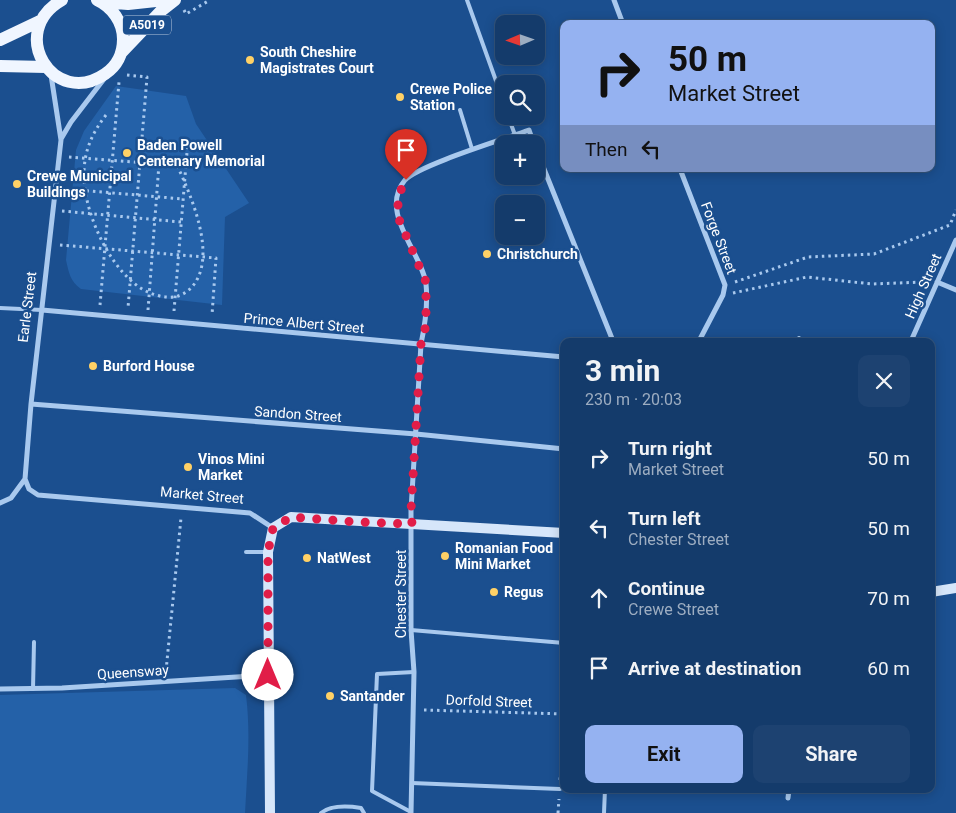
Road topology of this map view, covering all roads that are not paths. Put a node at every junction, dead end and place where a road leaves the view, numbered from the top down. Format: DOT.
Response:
graph roads {
  1 [pos="62,0"];
  2 [pos="164,0"];
  3 [pos="467,0"];
  4 [pos="614,0"];
  5 [pos="99,1"];
  6 [pos="52,4"];
  7 [pos="179,4"];
  8 [pos="622,20"];
  9 [pos="40,21"];
  10 [pos="0,40"];
  11 [pos="121,53"];
  12 [pos="0,66"];
  13 [pos="48,69"];
  14 [pos="111,70"];
  15 [pos="495,78"];
  16 [pos="460,110"];
  17 [pos="511,125"];
  18 [pos="515,135"];
  19 [pos="531,135"];
  20 [pos="61,140"];
  21 [pos="495,142"];
  22 [pos="472,150"];
  23 [pos="545,171"];
  24 [pos="681,172"];
  25 [pos="956,240"];
  26 [pos="937,282"];
  27 [pos="956,290"];
  28 [pos="0,308"];
  29 [pos="42,310"];
  30 [pos="612,338"];
  31 [pos="701,338"];
  32 [pos="912,338"];
  33 [pos="421,344"];
  34 [pos="560,358"];
  35 [pos="31,404"];
  36 [pos="416,434"];
  37 [pos="560,449"];
  38 [pos="25,478"];
  39 [pos="0,503"];
  40 [pos="412,524"];
  41 [pos="273,528"];
  42 [pos="560,533"];
  43 [pos="246,552"];
  44 [pos="268,552"];
  45 [pos="956,588"];
  46 [pos="935,591"];
  47 [pos="411,630"];
  48 [pos="34,642"];
  49 [pos="560,643"];
  50 [pos="414,672"];
  51 [pos="268,675"];
  52 [pos="33,688"];
  53 [pos="0,689"];
  54 [pos="412,783"];
  55 [pos="560,788"];
  56 [pos="605,793"];
  57 [pos="789,793"];
  58 [pos="788,798"];
  59 [pos="270,813"];
  60 [pos="321,813"];
  61 [pos="364,813"];
  62 [pos="411,813"];
  63 [pos="604,813"];
  1 -- 6 [label="main road"];
  2 -- 5 [label="main road, A5019"];
  3 -- 15 [label="lane"];
  4 -- 8 [label="street"];
  5 -- 11 [label="main road"];
  6 -- 9 [label="main road"];
  7 -- 11 [label="main road, A5019"];
  9 -- 10 [label="main road"];
  9 -- 13 [label="main road"];
  11 -- 14 [label="main road"];
  12 -- 13 [label="main road"];
  13 -- 14 [label="main road"];
  13 -- 20 [label="street, Earle Street"];
  14 -- 20 [label="street, Earle Street"];
  16 -- 22 [label="lane"];
  17 -- 18 [label="lane"];
  18 -- 19 [label="street, Chester Street"];
  20 -- 29 [label="street, Earle Street"];
  21 -- 22 [label="street, Chester Street"];
  22 -- 33 [label="street, Chester Street"];
  23 -- 30 [label="street"];
  24 -- 31 [label="street, Forge Street"];
  25 -- 26 [label="street, High Street"];
  26 -- 27 [label="street"];
  26 -- 32 [label="street, High Street"];
  28 -- 29 [label="lane"];
  29 -- 33 [label="street, Prince Albert Street"];
  29 -- 35 [label="street, Earle Street"];
  33 -- 34 [label="street, Prince Albert Street"];
  33 -- 36 [label="street, Chester Street"];
  35 -- 36 [label="street, Sandon Street"];
  35 -- 38 [label="street, Earle Street"];
  36 -- 37 [label="street, Sandon Street"];
  36 -- 40 [label="street, Chester Street"];
  38 -- 39 [label="street"];
  38 -- 41 [label="street, Market Street"];
  40 -- 41 [label="street"];
  40 -- 42 [label="street"];
  40 -- 47 [label="street, Chester Street"];
  41 -- 44 [label="street"];
  43 -- 44 [label="lane"];
  44 -- 51 [label="street"];
  45 -- 46 [label="street"];
  47 -- 49 [label="lane"];
  47 -- 50 [label="street, Chester Street"];
  48 -- 52 [label="lane"];
  50 -- 54 [label="street, Chester Street"];
  50 -- 62 [label="lane"];
  51 -- 52 [label="street, Queensway"];
  51 -- 59 [label="street"];
  52 -- 53 [label="street, Queensway"];
  54 -- 55 [label="lane"];
  54 -- 62 [label="street, Chester Street"];
  56 -- 63 [label="lane"];
  57 -- 58 [label="street"];
  60 -- 61 [label="lane"];
}
